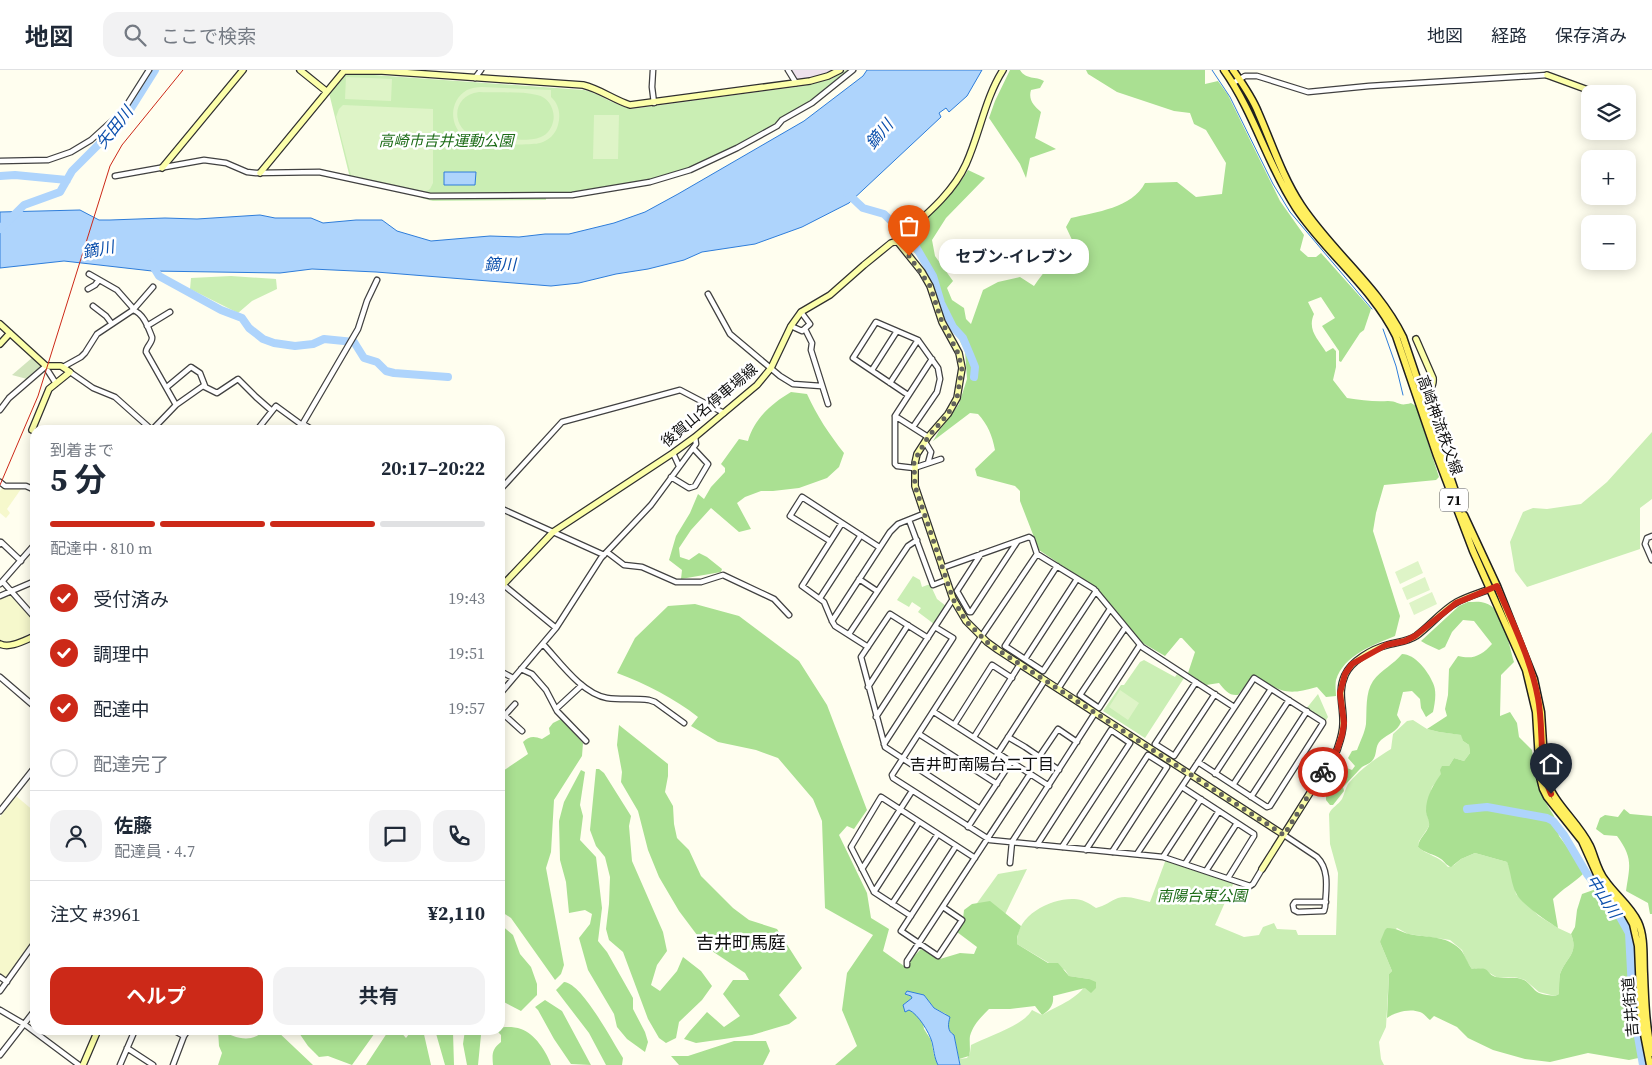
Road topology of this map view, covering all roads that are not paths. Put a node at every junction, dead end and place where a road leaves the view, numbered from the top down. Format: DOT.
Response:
graph roads {
  1 [pos="149,70"];
  2 [pos="243,70"];
  3 [pos="300,70"];
  4 [pos="481,70"];
  5 [pos="653,70"];
  6 [pos="788,70"];
  7 [pos="840,70"];
  8 [pos="853,70"];
  9 [pos="1003,70"];
  10 [pos="1224,70"];
  11 [pos="1233,70"];
  12 [pos="1547,75"];
  13 [pos="475,78"];
  14 [pos="1236,81"];
  15 [pos="796,83"];
  16 [pos="1581,87"];
  17 [pos="326,91"];
  18 [pos="654,103"];
  19 [pos="0,161"];
  20 [pos="162,168"];
  21 [pos="260,173"];
  22 [pos="115,176"];
  23 [pos="897,241"];
  24 [pos="89,274"];
  25 [pos="99,280"];
  26 [pos="377,280"];
  27 [pos="153,287"];
  28 [pos="88,288"];
  29 [pos="708,294"];
  30 [pos="93,306"];
  31 [pos="133,310"];
  32 [pos="170,312"];
  33 [pos="801,312"];
  34 [pos="0,324"];
  35 [pos="112,324"];
  36 [pos="147,326"];
  37 [pos="791,326"];
  38 [pos="805,329"];
  39 [pos="896,331"];
  40 [pos="10,333"];
  41 [pos="1416,339"];
  42 [pos="918,340"];
  43 [pos="0,344"];
  44 [pos="932,359"];
  45 [pos="63,366"];
  46 [pos="771,368"];
  47 [pos="47,369"];
  48 [pos="872,370"];
  49 [pos="70,372"];
  50 [pos="56,382"];
  51 [pos="890,382"];
  52 [pos="205,386"];
  53 [pos="821,386"];
  54 [pos="167,387"];
  55 [pos="908,395"];
  56 [pos="1419,395"];
  57 [pos="176,404"];
  58 [pos="828,404"];
  59 [pos="0,410"];
  60 [pos="272,410"];
  61 [pos="724,413"];
  62 [pos="895,416"];
  63 [pos="36,425"];
  64 [pos="146,425"];
  65 [pos="157,425"];
  66 [pos="261,425"];
  67 [pos="301,425"];
  68 [pos="303,425"];
  69 [pos="913,427"];
  70 [pos="695,437"];
  71 [pos="926,440"];
  72 [pos="693,448"];
  73 [pos="673,453"];
  74 [pos="940,459"];
  75 [pos="928,464"];
  76 [pos="679,466"];
  77 [pos="914,468"];
  78 [pos="671,477"];
  79 [pos="0,482"];
  80 [pos="505,485"];
  81 [pos="30,488"];
  82 [pos="505,510"];
  83 [pos="923,514"];
  84 [pos="909,520"];
  85 [pos="842,523"];
  86 [pos="553,532"];
  87 [pos="861,536"];
  88 [pos="1652,536"];
  89 [pos="917,540"];
  90 [pos="830,541"];
  91 [pos="1016,542"];
  92 [pos="0,544"];
  93 [pos="880,547"];
  94 [pos="30,550"];
  95 [pos="606,553"];
  96 [pos="982,554"];
  97 [pos="1037,554"];
  98 [pos="1652,560"];
  99 [pos="21,561"];
  100 [pos="1057,566"];
  101 [pos="942,568"];
  102 [pos="0,574"];
  103 [pos="859,579"];
  104 [pos="1077,579"];
  105 [pos="946,580"];
  106 [pos="3,581"];
  107 [pos="505,581"];
  108 [pos="30,583"];
  109 [pos="505,588"];
  110 [pos="1494,588"];
  111 [pos="11,591"];
  112 [pos="878,591"];
  113 [pos="1096,591"];
  114 [pos="0,596"];
  115 [pos="820,598"];
  116 [pos="953,599"];
  117 [pos="1110,609"];
  118 [pos="30,612"];
  119 [pos="789,615"];
  120 [pos="832,621"];
  121 [pos="908,625"];
  122 [pos="935,626"];
  123 [pos="556,628"];
  124 [pos="1125,628"];
  125 [pos="849,634"];
  126 [pos="981,637"];
  127 [pos="30,638"];
  128 [pos="928,638"];
  129 [pos="542,644"];
  130 [pos="1140,645"];
  131 [pos="1,646"];
  132 [pos="868,647"];
  133 [pos="1022,662"];
  134 [pos="521,669"];
  135 [pos="505,674"];
  136 [pos="0,677"];
  137 [pos="513,678"];
  138 [pos="1012,678"];
  139 [pos="1045,680"];
  140 [pos="1196,682"];
  141 [pos="582,685"];
  142 [pos="868,687"];
  143 [pos="505,688"];
  144 [pos="1058,689"];
  145 [pos="1271,689"];
  146 [pos="1215,694"];
  147 [pos="1289,700"];
  148 [pos="30,703"];
  149 [pos="515,704"];
  150 [pos="1234,707"];
  151 [pos="556,709"];
  152 [pos="1306,711"];
  153 [pos="934,712"];
  154 [pos="1095,713"];
  155 [pos="505,715"];
  156 [pos="876,716"];
  157 [pos="684,723"];
  158 [pos="954,725"];
  159 [pos="522,731"];
  160 [pos="919,734"];
  161 [pos="974,737"];
  162 [pos="1008,737"];
  163 [pos="586,741"];
  164 [pos="1077,742"];
  165 [pos="884,744"];
  166 [pos="998,753"];
  167 [pos="1039,757"];
  168 [pos="902,758"];
  169 [pos="1011,762"];
  170 [pos="1198,762"];
  171 [pos="1059,770"];
  172 [pos="30,773"];
  173 [pos="1030,774"];
  174 [pos="1190,774"];
  175 [pos="1216,774"];
  176 [pos="997,784"];
  177 [pos="1233,785"];
  178 [pos="1048,786"];
  179 [pos="1182,787"];
  180 [pos="912,791"];
  181 [pos="1251,797"];
  182 [pos="1201,799"];
  183 [pos="900,809"];
  184 [pos="980,809"];
  185 [pos="0,811"];
  186 [pos="1219,811"];
  187 [pos="919,822"];
  188 [pos="1237,823"];
  189 [pos="968,827"];
  190 [pos="938,834"];
  191 [pos="1284,835"];
  192 [pos="987,839"];
  193 [pos="1012,842"];
  194 [pos="1037,845"];
  195 [pos="956,846"];
  196 [pos="1062,847"];
  197 [pos="1086,850"];
  198 [pos="1112,852"];
  199 [pos="1137,854"];
  200 [pos="1163,857"];
  201 [pos="975,858"];
  202 [pos="1010,862"];
  203 [pos="1185,864"];
  204 [pos="862,869"];
  205 [pos="1262,869"];
  206 [pos="1206,871"];
  207 [pos="1228,878"];
  208 [pos="874,892"];
  209 [pos="1326,902"];
  210 [pos="892,904"];
  211 [pos="943,907"];
  212 [pos="911,916"];
  213 [pos="920,944"];
  214 [pos="1641,945"];
  215 [pos="29,951"];
  216 [pos="907,965"];
  217 [pos="0,977"];
  218 [pos="7,982"];
  219 [pos="0,991"];
  220 [pos="0,1010"];
  221 [pos="30,1016"];
  222 [pos="24,1024"];
  223 [pos="30,1028"];
  224 [pos="39,1035"];
  225 [pos="96,1035"];
  226 [pos="133,1035"];
  227 [pos="184,1036"];
  228 [pos="127,1048"];
  229 [pos="1652,1053"];
  230 [pos="0,1054"];
  231 [pos="81,1065"];
  232 [pos="120,1065"];
  233 [pos="153,1065"];
  234 [pos="173,1065"];
  235 [pos="1650,1065"];
  1 -- 19 [label="street"];
  2 -- 20 [label="street"];
  3 -- 17 [label="street"];
  4 -- 13 [label="street"];
  5 -- 18 [label="street"];
  6 -- 15 [label="street"];
  7 -- 15 [label="street"];
  8 -- 21 [label="street"];
  9 -- 23 [label="street, 後賀山名停車場線"];
  10 -- 14 [label="main road, 高崎神流秩父線 / 71"];
  11 -- 14 [label="main road, 高崎神流秩父線 / 71"];
  12 -- 14 [label="street"];
  12 -- 16 [label="street"];
  13 -- 17 [label="street"];
  13 -- 18 [label="street"];
  14 -- 56 [label="main road, 高崎神流秩父線 / 71"];
  15 -- 18 [label="street"];
  17 -- 21 [label="street"];
  20 -- 21 [label="street"];
  20 -- 22 [label="street"];
  23 -- 33 [label="street, 後賀山名停車場線"];
  23 -- 71 [label="street"];
  24 -- 25 [label="street"];
  25 -- 28 [label="street"];
  25 -- 31 [label="street"];
  26 -- 68 [label="street"];
  27 -- 31 [label="street"];
  29 -- 46 [label="street"];
  30 -- 35 [label="street"];
  31 -- 35 [label="street"];
  31 -- 36 [label="street"];
  32 -- 36 [label="street"];
  33 -- 37 [label="street, 後賀山名停車場線"];
  33 -- 38 [label="street"];
  34 -- 40 [label="street"];
  35 -- 45 [label="street"];
  36 -- 54 [label="street"];
  37 -- 38 [label="street"];
  37 -- 46 [label="street, 後賀山名停車場線"];
  38 -- 53 [label="street"];
  39 -- 42 [label="street"];
  39 -- 48 [label="street"];
  39 -- 48 [label="street"];
  40 -- 43 [label="street"];
  40 -- 47 [label="street"];
  41 -- 56 [label="street"];
  42 -- 44 [label="street"];
  42 -- 51 [label="street"];
  44 -- 55 [label="street"];
  44 -- 69 [label="street"];
  45 -- 47 [label="street"];
  45 -- 49 [label="street"];
  46 -- 53 [label="street"];
  46 -- 61 [label="street, 後賀山名停車場線"];
  47 -- 50 [label="street"];
  47 -- 59 [label="street"];
  48 -- 51 [label="street"];
  49 -- 50 [label="street"];
  49 -- 64 [label="street"];
  50 -- 63 [label="street"];
  51 -- 55 [label="street"];
  52 -- 54 [label="street"];
  52 -- 57 [label="street"];
  52 -- 60 [label="street"];
  53 -- 58 [label="street"];
  54 -- 57 [label="street"];
  55 -- 62 [label="street"];
  56 -- 110 [label="main road, 高崎神流秩父線 / 71"];
  57 -- 65 [label="street"];
  60 -- 66 [label="street"];
  60 -- 67 [label="street"];
  61 -- 70 [label="street, 後賀山名停車場線"];
  61 -- 80 [label="street"];
  62 -- 69 [label="street"];
  62 -- 77 [label="street"];
  69 -- 71 [label="street"];
  70 -- 72 [label="street"];
  70 -- 73 [label="street, 後賀山名停車場線"];
  71 -- 75 [label="street"];
  71 -- 77 [label="street"];
  72 -- 76 [label="street"];
  72 -- 78 [label="street"];
  73 -- 76 [label="street"];
  73 -- 86 [label="street, 後賀山名停車場線"];
  74 -- 75 [label="street"];
  75 -- 77 [label="street"];
  76 -- 78 [label="street"];
  77 -- 83 [label="street"];
  78 -- 95 [label="street"];
  79 -- 81 [label="street"];
  82 -- 86 [label="street"];
  83 -- 84 [label="street"];
  83 -- 101 [label="street"];
  84 -- 89 [label="street"];
  84 -- 93 [label="street"];
  85 -- 87 [label="street"];
  85 -- 90 [label="street"];
  85 -- 90 [label="street"];
  86 -- 95 [label="street"];
  86 -- 107 [label="street, 後賀山名停車場線"];
  87 -- 93 [label="street"];
  87 -- 115 [label="street"];
  88 -- 98 [label="street"];
  89 -- 105 [label="street"];
  89 -- 112 [label="street"];
  90 -- 115 [label="street"];
  91 -- 96 [label="street"];
  91 -- 96 [label="street"];
  91 -- 97 [label="street"];
  92 -- 99 [label="street"];
  93 -- 103 [label="street"];
  94 -- 99 [label="street"];
  95 -- 119 [label="street"];
  95 -- 123 [label="street"];
  96 -- 101 [label="street"];
  97 -- 100 [label="street"];
  97 -- 126 [label="street"];
  99 -- 106 [label="street"];
  100 -- 104 [label="street"];
  100 -- 133 [label="street"];
  101 -- 105 [label="street"];
  102 -- 106 [label="street"];
  103 -- 112 [label="street"];
  103 -- 120 [label="street"];
  104 -- 113 [label="street"];
  104 -- 133 [label="street"];
  105 -- 116 [label="street"];
  106 -- 111 [label="street"];
  108 -- 111 [label="street"];
  109 -- 123 [label="street"];
  110 -- 191 [label="street"];
  110 -- 214 [label="main road, 高崎神流秩父線 / 71"];
  111 -- 114 [label="street"];
  111 -- 118 [label="street"];
  112 -- 125 [label="street"];
  113 -- 117 [label="street"];
  113 -- 133 [label="street"];
  115 -- 120 [label="street"];
  116 -- 122 [label="street"];
  116 -- 126 [label="street"];
  117 -- 124 [label="street"];
  117 -- 144 [label="street"];
  120 -- 125 [label="street"];
  121 -- 128 [label="street"];
  121 -- 132 [label="street"];
  121 -- 142 [label="street"];
  122 -- 128 [label="street"];
  122 -- 165 [label="street"];
  123 -- 129 [label="street"];
  124 -- 130 [label="street"];
  124 -- 130 [label="street"];
  125 -- 132 [label="street"];
  126 -- 133 [label="street"];
  126 -- 153 [label="street"];
  127 -- 131 [label="street"];
  128 -- 156 [label="street"];
  129 -- 134 [label="street"];
  129 -- 141 [label="street"];
  130 -- 140 [label="street"];
  132 -- 142 [label="street"];
  133 -- 138 [label="street"];
  133 -- 139 [label="street"];
  134 -- 137 [label="street"];
  134 -- 151 [label="street"];
  135 -- 137 [label="street"];
  136 -- 148 [label="street"];
  137 -- 143 [label="street"];
  138 -- 158 [label="street"];
  138 -- 161 [label="street"];
  139 -- 144 [label="street"];
  139 -- 162 [label="street"];
  140 -- 146 [label="street"];
  140 -- 146 [label="street"];
  141 -- 151 [label="street"];
  141 -- 157 [label="street"];
  142 -- 156 [label="street"];
  144 -- 154 [label="street"];
  145 -- 147 [label="street"];
  145 -- 150 [label="street"];
  145 -- 175 [label="street"];
  146 -- 150 [label="street"];
  147 -- 152 [label="street"];
  147 -- 177 [label="street"];
  149 -- 155 [label="street"];
  150 -- 170 [label="street"];
  151 -- 163 [label="street"];
  152 -- 181 [label="street"];
  152 -- 181 [label="street"];
  153 -- 158 [label="street"];
  153 -- 160 [label="street"];
  154 -- 164 [label="street"];
  154 -- 174 [label="street"];
  155 -- 159 [label="street"];
  156 -- 165 [label="street"];
  158 -- 161 [label="street"];
  160 -- 168 [label="street"];
  160 -- 176 [label="street"];
  161 -- 166 [label="street"];
  162 -- 166 [label="street"];
  162 -- 167 [label="street"];
  164 -- 167 [label="street"];
  164 -- 171 [label="street"];
  165 -- 168 [label="street"];
  166 -- 169 [label="street"];
  167 -- 171 [label="street"];
  168 -- 180 [label="street"];
  168 -- 184 [label="street"];
  169 -- 173 [label="street"];
  169 -- 176 [label="street"];
  170 -- 174 [label="street"];
  170 -- 175 [label="street"];
  171 -- 178 [label="street"];
  172 -- 185 [label="street"];
  173 -- 178 [label="street"];
  173 -- 192 [label="street"];
  174 -- 179 [label="street"];
  174 -- 191 [label="street"];
  175 -- 177 [label="street"];
  176 -- 184 [label="street"];
  177 -- 181 [label="street"];
  178 -- 193 [label="street"];
  179 -- 182 [label="street"];
  179 -- 199 [label="street"];
  180 -- 183 [label="street"];
  180 -- 189 [label="street"];
  182 -- 186 [label="street"];
  182 -- 200 [label="street"];
  183 -- 187 [label="street"];
  183 -- 204 [label="street"];
  183 -- 204 [label="street"];
  184 -- 189 [label="street"];
  186 -- 188 [label="street"];
  186 -- 203 [label="street"];
  187 -- 190 [label="street"];
  187 -- 208 [label="street"];
  188 -- 206 [label="street"];
  188 -- 207 [label="street"];
  189 -- 192 [label="street"];
  190 -- 195 [label="street"];
  190 -- 210 [label="street"];
  191 -- 205 [label="street"];
  191 -- 209 [label="street"];
  192 -- 193 [label="street"];
  192 -- 201 [label="street"];
  193 -- 194 [label="street"];
  193 -- 202 [label="street"];
  194 -- 196 [label="street"];
  194 -- 196 [label="street"];
  195 -- 201 [label="street"];
  195 -- 212 [label="street"];
  196 -- 197 [label="street"];
  197 -- 198 [label="street"];
  197 -- 198 [label="street"];
  198 -- 199 [label="street"];
  199 -- 200 [label="street"];
  200 -- 203 [label="street"];
  201 -- 211 [label="street"];
  203 -- 206 [label="street"];
  204 -- 208 [label="street"];
  205 -- 207 [label="street"];
  206 -- 207 [label="street"];
  208 -- 210 [label="street"];
  209 -- 209 [label="street"];
  210 -- 212 [label="street"];
  211 -- 213 [label="street"];
  211 -- 213 [label="street"];
  212 -- 213 [label="street"];
  213 -- 216 [label="street"];
  214 -- 229 [label="main road, 吉井街道 / 71"];
  214 -- 235 [label="main road, 吉井街道 / 71"];
  215 -- 218 [label="street"];
  217 -- 218 [label="street"];
  218 -- 219 [label="street"];
  220 -- 222 [label="street"];
  221 -- 222 [label="street"];
  222 -- 223 [label="street"];
  222 -- 230 [label="street"];
  224 -- 231 [label="street"];
  225 -- 231 [label="street"];
  226 -- 228 [label="street"];
  227 -- 234 [label="street"];
  228 -- 232 [label="street"];
  228 -- 233 [label="street"];
}
